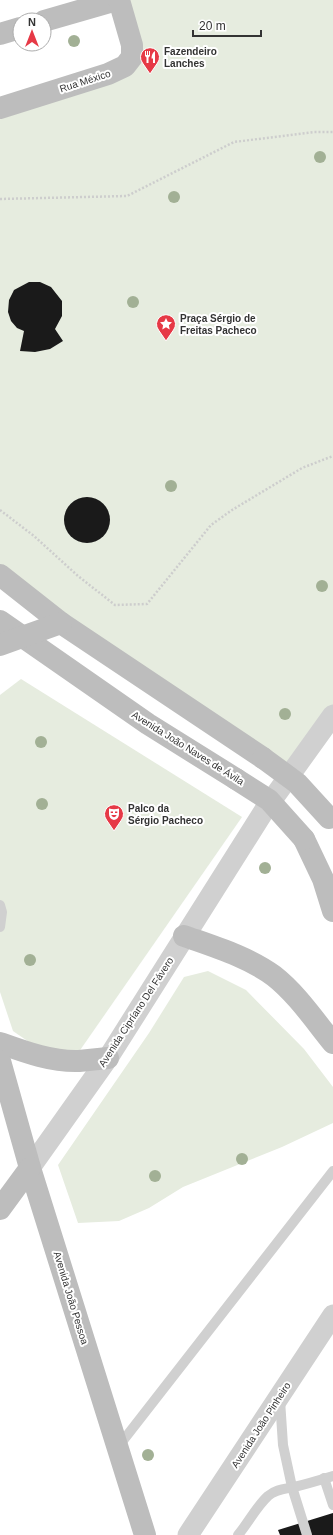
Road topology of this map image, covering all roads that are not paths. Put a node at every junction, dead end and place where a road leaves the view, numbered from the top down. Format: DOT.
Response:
graph roads {
  1 [pos="118,0"];
  2 [pos="52,19"];
  3 [pos="12,30"];
  4 [pos="0,34"];
  5 [pos="0,108"];
  6 [pos="2,580"];
  7 [pos="0,621"];
  8 [pos="61,623"];
  9 [pos="21,636"];
  10 [pos="0,645"];
  11 [pos="333,715"];
  12 [pos="331,822"];
  13 [pos="0,904"];
  14 [pos="333,911"];
  15 [pos="0,927"];
  16 [pos="184,936"];
  17 [pos="0,1043"];
  18 [pos="333,1043"];
  19 [pos="108,1058"];
  20 [pos="0,1061"];
  21 [pos="30,1168"];
  22 [pos="333,1171"];
  23 [pos="0,1209"];
  24 [pos="333,1315"];
  25 [pos="280,1396"];
  26 [pos="118,1447"];
  27 [pos="329,1477"];
  28 [pos="292,1488"];
  29 [pos="333,1505"];
  30 [pos="145,1535"];
  31 [pos="188,1535"];
  32 [pos="238,1535"];
  33 [pos="307,1535"];
  1 -- 2 [label="main road"];
  1 -- 5 [label="main road, Rua México"];
  3 -- 4 [label="main road"];
  6 -- 8 [label="main road"];
  7 -- 9 [label="main road, Avenida João Naves de Ávila"];
  8 -- 9 [label="main road"];
  8 -- 12 [label="main road, bridge"];
  9 -- 10 [label="main road"];
  9 -- 14 [label="main road, Avenida João Naves de Ávila, bridge"];
  11 -- 16 [label="street, Avenida Cipríano Del Fávero"];
  13 -- 15 [label="lane"];
  16 -- 18 [label="main road"];
  16 -- 19 [label="street, Avenida Cipríano Del Fávero"];
  17 -- 19 [label="main road"];
  19 -- 21 [label="street, Avenida Cipríano Del Fávero"];
  20 -- 21 [label="main road, Avenida João Pessoa"];
  21 -- 23 [label="main road, Avenida Cipríano Del Fávero"];
  21 -- 26 [label="main road, Avenida João Pessoa"];
  22 -- 26 [label="lane"];
  24 -- 25 [label="street, Avenida João Pinheiro"];
  25 -- 28 [label="lane"];
  25 -- 31 [label="street, Avenida João Pinheiro"];
  26 -- 30 [label="main road, Avenida João Pessoa"];
  27 -- 28 [label="lane"];
  27 -- 29 [label="lane"];
  28 -- 32 [label="lane"];
  28 -- 33 [label="lane"];
}
